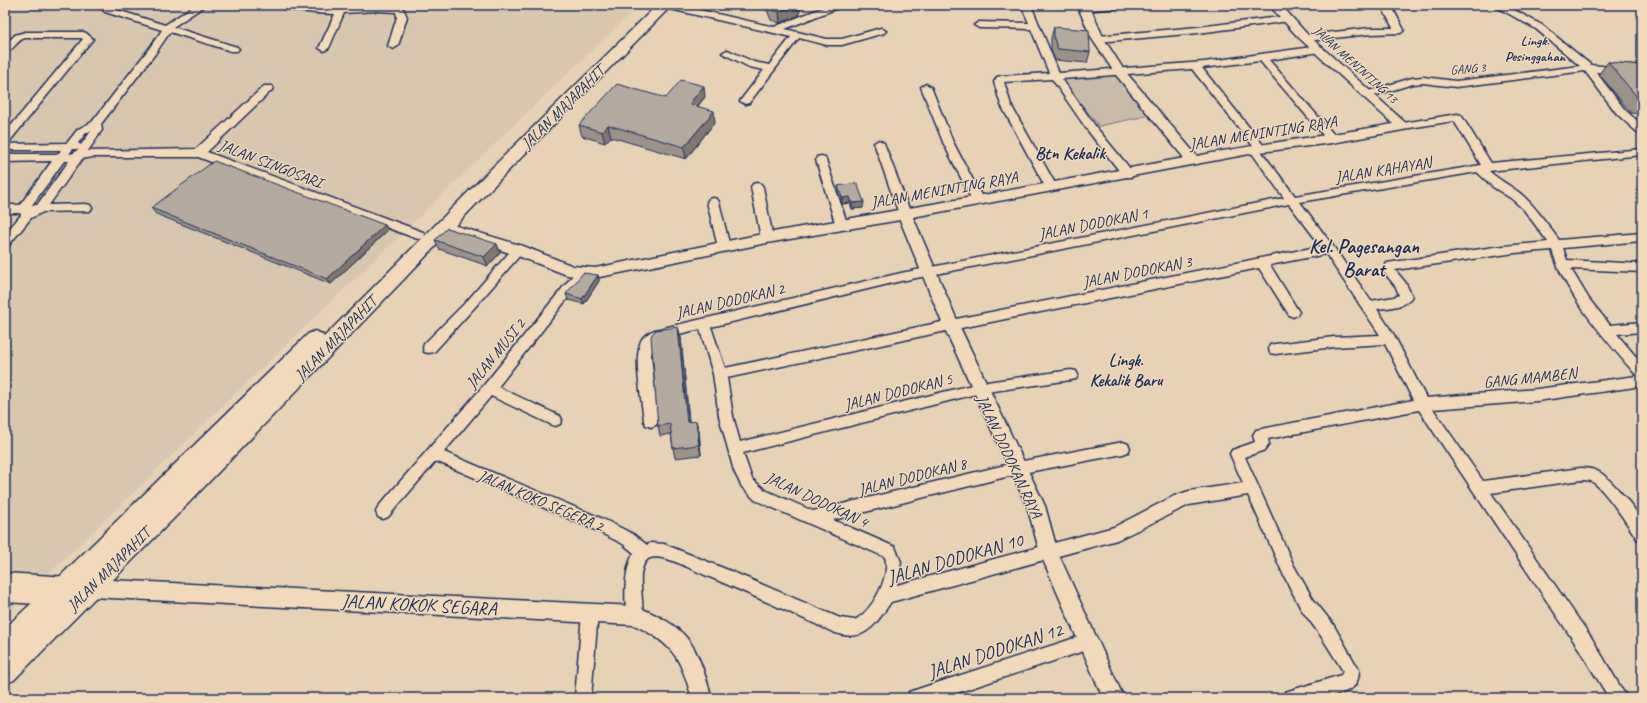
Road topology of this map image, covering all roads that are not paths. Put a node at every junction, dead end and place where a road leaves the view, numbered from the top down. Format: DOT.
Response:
graph roads {
  1 [pos="201,5"];
  2 [pos="283,5"];
  3 [pos="650,5"];
  4 [pos="666,5"];
  5 [pos="837,5"];
  6 [pos="1026,5"];
  7 [pos="1116,5"];
  8 [pos="1275,5"];
  9 [pos="1386,5"];
  10 [pos="1498,5"];
  11 [pos="1083,6"];
  12 [pos="108,10"];
  13 [pos="341,11"];
  14 [pos="1287,19"];
  15 [pos="979,25"];
  16 [pos="1035,26"];
  17 [pos="168,28"];
  18 [pos="775,30"];
  19 [pos="631,31"];
  20 [pos="881,31"];
  21 [pos="797,35"];
  22 [pos="1098,38"];
  23 [pos="1307,38"];
  24 [pos="393,46"];
  25 [pos="324,48"];
  26 [pos="234,49"];
  27 [pos="1319,49"];
  28 [pos="5,50"];
  29 [pos="727,52"];
  30 [pos="1263,59"];
  31 [pos="1195,66"];
  32 [pos="771,68"];
  33 [pos="1588,68"];
  34 [pos="1120,72"];
  35 [pos="1642,73"];
  36 [pos="1055,76"];
  37 [pos="926,87"];
  38 [pos="268,88"];
  39 [pos="1369,94"];
  40 [pos="745,101"];
  41 [pos="96,124"];
  42 [pos="1403,126"];
  43 [pos="1642,131"];
  44 [pos="1332,139"];
  45 [pos="5,140"];
  46 [pos="879,143"];
  47 [pos="70,146"];
  48 [pos="5,147"];
  49 [pos="1257,148"];
  50 [pos="89,150"];
  51 [pos="1642,152"];
  52 [pos="200,153"];
  53 [pos="76,157"];
  54 [pos="5,158"];
  55 [pos="60,158"];
  56 [pos="821,160"];
  57 [pos="1194,160"];
  58 [pos="1484,168"];
  59 [pos="1128,174"];
  60 [pos="757,187"];
  61 [pos="1051,187"];
  62 [pos="1292,200"];
  63 [pos="978,201"];
  64 [pos="713,202"];
  65 [pos="86,208"];
  66 [pos="5,209"];
  67 [pos="40,209"];
  68 [pos="25,212"];
  69 [pos="905,214"];
  70 [pos="842,226"];
  71 [pos="443,227"];
  72 [pos="420,235"];
  73 [pos="1642,237"];
  74 [pos="767,238"];
  75 [pos="5,242"];
  76 [pos="1556,245"];
  77 [pos="724,247"];
  78 [pos="1329,249"];
  79 [pos="518,250"];
  80 [pos="1262,263"];
  81 [pos="1562,264"];
  82 [pos="1642,268"];
  83 [pos="929,271"];
  84 [pos="580,272"];
  85 [pos="901,276"];
  86 [pos="369,293"];
  87 [pos="1368,306"];
  88 [pos="1293,312"];
  89 [pos="704,323"];
  90 [pos="951,325"];
  91 [pos="1642,328"];
  92 [pos="1606,330"];
  93 [pos="1389,340"];
  94 [pos="429,348"];
  95 [pos="1275,349"];
  96 [pos="1642,373"];
  97 [pos="720,374"];
  98 [pos="1071,375"];
  99 [pos="1642,381"];
  100 [pos="980,388"];
  101 [pos="489,389"];
  102 [pos="1422,404"];
  103 [pos="555,420"];
  104 [pos="651,421"];
  105 [pos="1122,448"];
  106 [pos="736,449"];
  107 [pos="434,454"];
  108 [pos="1018,468"];
  109 [pos="1252,488"];
  110 [pos="1479,488"];
  111 [pos="383,512"];
  112 [pos="814,518"];
  113 [pos="1642,534"];
  114 [pos="649,551"];
  115 [pos="1049,553"];
  116 [pos="5,580"];
  117 [pos="91,588"];
  118 [pos="63,590"];
  119 [pos="5,594"];
  120 [pos="886,596"];
  121 [pos="590,612"];
  122 [pos="635,616"];
  123 [pos="838,626"];
  124 [pos="1087,642"];
  125 [pos="5,645"];
  126 [pos="5,671"];
  127 [pos="583,698"];
  128 [pos="702,698"];
  129 [pos="915,698"];
  130 [pos="1114,698"];
  131 [pos="1291,698"];
  132 [pos="1619,698"];
  1 -- 17 [label="street"];
  2 -- 13 [label="street"];
  3 -- 19 [label="main road, JALAN MAJAPAHIT"];
  4 -- 18 [label="street"];
  4 -- 19 [label="main road, JALAN MAJAPAHIT"];
  5 -- 18 [label="street"];
  6 -- 16 [label="street"];
  7 -- 11 [label="street"];
  8 -- 14 [label="street, JALAN MENINTING 13"];
  9 -- 23 [label="street"];
  10 -- 33 [label="street"];
  11 -- 22 [label="street"];
  12 -- 17 [label="street"];
  13 -- 24 [label="street"];
  13 -- 25 [label="street"];
  14 -- 22 [label="street"];
  14 -- 23 [label="street, JALAN MENINTING 13"];
  15 -- 16 [label="street"];
  16 -- 36 [label="street"];
  17 -- 26 [label="street"];
  17 -- 41 [label="street"];
  18 -- 21 [label="street"];
  19 -- 71 [label="main road, JALAN MAJAPAHIT"];
  19 -- 72 [label="main road, JALAN MAJAPAHIT"];
  20 -- 21 [label="street"];
  21 -- 32 [label="street"];
  22 -- 34 [label="street"];
  23 -- 27 [label="street, JALAN MENINTING 13"];
  27 -- 30 [label="street"];
  27 -- 39 [label="street, JALAN MENINTING 13"];
  28 -- 45 [label="street"];
  29 -- 32 [label="street"];
  30 -- 31 [label="street"];
  30 -- 44 [label="street"];
  31 -- 34 [label="street"];
  31 -- 49 [label="street"];
  32 -- 40 [label="street"];
  33 -- 35 [label="street, GANG 3"];
  33 -- 39 [label="street, GANG 3"];
  33 -- 43 [label="street"];
  34 -- 36 [label="street"];
  34 -- 57 [label="street"];
  36 -- 59 [label="street"];
  36 -- 61 [label="street"];
  37 -- 63 [label="street"];
  38 -- 52 [label="street, JALAN SINGOSARI"];
  39 -- 42 [label="street, JALAN MENINTING 13"];
  41 -- 47 [label="street"];
  41 -- 50 [label="street"];
  42 -- 44 [label="street, JALAN MENINTING RAYA"];
  42 -- 58 [label="street, JALAN MENINTING RAYA"];
  44 -- 49 [label="street, JALAN MENINTING RAYA"];
  46 -- 69 [label="street"];
  47 -- 48 [label="street"];
  47 -- 50 [label="street"];
  47 -- 55 [label="street"];
  49 -- 57 [label="street, JALAN MENINTING RAYA"];
  49 -- 62 [label="street"];
  50 -- 52 [label="street"];
  50 -- 53 [label="street"];
  51 -- 58 [label="street, JALAN KAHAYAN"];
  52 -- 72 [label="street, JALAN SINGOSARI"];
  53 -- 55 [label="street"];
  53 -- 67 [label="street"];
  54 -- 55 [label="street"];
  55 -- 68 [label="street"];
  56 -- 70 [label="street"];
  57 -- 59 [label="street, JALAN MENINTING RAYA"];
  58 -- 62 [label="street, JALAN KAHAYAN"];
  58 -- 76 [label="street"];
  59 -- 61 [label="street, JALAN MENINTING RAYA"];
  60 -- 74 [label="street"];
  61 -- 63 [label="street, JALAN MENINTING RAYA"];
  62 -- 78 [label="street"];
  62 -- 83 [label="street, JALAN DODOKAN 1"];
  63 -- 69 [label="street, JALAN MENINTING RAYA"];
  64 -- 77 [label="street"];
  65 -- 67 [label="street"];
  66 -- 68 [label="street"];
  67 -- 68 [label="street"];
  68 -- 75 [label="street"];
  69 -- 70 [label="street, JALAN MENINTING RAYA"];
  69 -- 83 [label="street, JALAN DODOKAN RAYA"];
  70 -- 74 [label="street, JALAN MENINTING RAYA"];
  71 -- 79 [label="street, JALAN MENINTING RAYA"];
  71 -- 86 [label="main road, JALAN MAJAPAHIT"];
  72 -- 86 [label="main road, JALAN MAJAPAHIT"];
  73 -- 76 [label="street"];
  74 -- 77 [label="street, JALAN MENINTING RAYA"];
  76 -- 81 [label="street"];
  76 -- 87 [label="street"];
  77 -- 84 [label="street, JALAN MENINTING RAYA"];
  78 -- 80 [label="street, JALAN DODOKAN 3"];
  78 -- 87 [label="street"];
  79 -- 84 [label="street, JALAN MENINTING RAYA"];
  79 -- 94 [label="street"];
  80 -- 88 [label="street"];
  80 -- 90 [label="street, JALAN DODOKAN 3"];
  81 -- 82 [label="street"];
  81 -- 92 [label="street"];
  83 -- 85 [label="street, JALAN DODOKAN 1"];
  83 -- 90 [label="street, JALAN DODOKAN RAYA"];
  84 -- 101 [label="street, JALAN MUSI 2"];
  85 -- 89 [label="street, JALAN DODOKAN 2"];
  86 -- 117 [label="main road, JALAN MAJAPAHIT"];
  86 -- 118 [label="main road, JALAN MAJAPAHIT"];
  87 -- 93 [label="street"];
  89 -- 97 [label="street, JALAN DODOKAN 4"];
  89 -- 104 [label="street, JALAN DODOKAN 2"];
  90 -- 97 [label="street"];
  90 -- 100 [label="street, JALAN DODOKAN RAYA"];
  91 -- 92 [label="street"];
  92 -- 96 [label="street"];
  93 -- 95 [label="street"];
  93 -- 102 [label="street"];
  97 -- 106 [label="street, JALAN DODOKAN 4"];
  98 -- 100 [label="street, JALAN DODOKAN 5"];
  99 -- 102 [label="street, GANG MAMBEN"];
  100 -- 106 [label="street, JALAN DODOKAN 5"];
  100 -- 108 [label="street, JALAN DODOKAN RAYA"];
  101 -- 103 [label="street"];
  101 -- 107 [label="street, JALAN MUSI 2"];
  102 -- 109 [label="street, GANG MAMBEN"];
  102 -- 110 [label="street"];
  105 -- 108 [label="street, JALAN DODOKAN 8"];
  106 -- 112 [label="street, JALAN DODOKAN 4"];
  107 -- 111 [label="street, JALAN MUSI 2"];
  107 -- 114 [label="street, JALAN KOKO SEGERA 2"];
  108 -- 112 [label="street, JALAN DODOKAN 8"];
  108 -- 115 [label="street, JALAN DODOKAN RAYA"];
  109 -- 115 [label="street, JALAN DODOKAN 10"];
  109 -- 131 [label="street"];
  110 -- 113 [label="street"];
  110 -- 132 [label="street"];
  112 -- 120 [label="street, JALAN DODOKAN 4"];
  114 -- 122 [label="street"];
  114 -- 123 [label="street, JALAN KOKO SEGERA 2"];
  115 -- 120 [label="street, JALAN DODOKAN 10"];
  115 -- 124 [label="street, JALAN DODOKAN RAYA"];
  116 -- 118 [label="street"];
  117 -- 121 [label="street, JALAN KOKOK SEGARA"];
  117 -- 126 [label="main road, JALAN MAJAPAHIT"];
  118 -- 119 [label="street"];
  118 -- 125 [label="main road, JALAN MAJAPAHIT"];
  120 -- 123 [label="street, JALAN DODOKAN 10"];
  121 -- 122 [label="street, JALAN KOKOK SEGARA"];
  121 -- 127 [label="street"];
  122 -- 128 [label="street, JALAN KOKOK SEGARA"];
  124 -- 129 [label="street, JALAN DODOKAN 12"];
  124 -- 130 [label="street, JALAN DODOKAN RAYA"];
}
